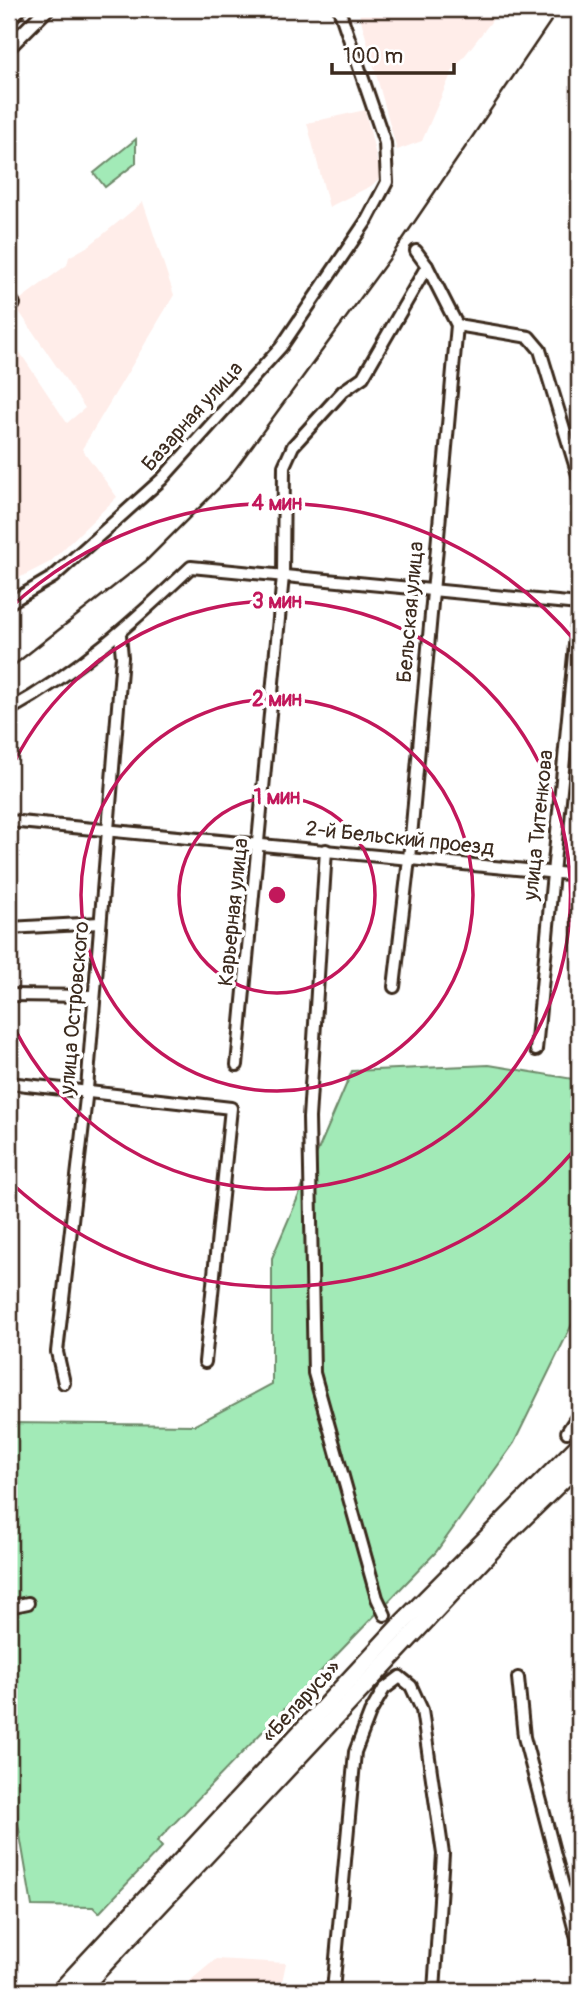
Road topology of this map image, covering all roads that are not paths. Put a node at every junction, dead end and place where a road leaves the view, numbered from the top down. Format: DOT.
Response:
graph roads {
  1 [pos="19,9"];
  2 [pos="47,9"];
  3 [pos="340,9"];
  4 [pos="9,19"];
  5 [pos="9,47"];
  6 [pos="416,251"];
  7 [pos="428,266"];
  8 [pos="457,325"];
  9 [pos="579,478"];
  10 [pos="283,576"];
  11 [pos="431,590"];
  12 [pos="10,599"];
  13 [pos="579,604"];
  14 [pos="120,635"];
  15 [pos="9,710"];
  16 [pos="9,821"];
  17 [pos="108,829"];
  18 [pos="259,844"];
  19 [pos="326,850"];
  20 [pos="409,859"];
  21 [pos="552,873"];
  22 [pos="579,875"];
  23 [pos="100,923"];
  24 [pos="9,928"];
  25 [pos="394,986"];
  26 [pos="9,995"];
  27 [pos="94,996"];
  28 [pos="536,1050"];
  29 [pos="237,1065"];
  30 [pos="9,1083"];
  31 [pos="87,1089"];
  32 [pos="205,1362"];
  33 [pos="64,1383"];
  34 [pos="579,1414"];
  35 [pos="567,1432"];
  36 [pos="579,1445"];
  37 [pos="579,1464"];
  38 [pos="28,1603"];
  39 [pos="9,1607"];
  40 [pos="385,1615"];
  41 [pos="518,1678"];
  42 [pos="579,1972"];
  43 [pos="60,1991"];
  44 [pos="79,1991"];
  45 [pos="332,1991"];
  46 [pos="434,1991"];
  1 -- 4 [label="main road"];
  2 -- 5 [label="main road"];
  3 -- 12 [label="street, Базарная улица"];
  6 -- 7 [label="street"];
  7 -- 8 [label="street"];
  7 -- 10 [label="street, Карьерная улица"];
  8 -- 9 [label="street"];
  8 -- 11 [label="street, Бельская улица"];
  10 -- 11 [label="street"];
  10 -- 14 [label="street"];
  10 -- 18 [label="street, Карьерная улица"];
  11 -- 13 [label="street"];
  11 -- 20 [label="street, Бельская улица"];
  13 -- 21 [label="street, улица Титенкова"];
  14 -- 15 [label="street"];
  14 -- 17 [label="street, улица Островского"];
  16 -- 17 [label="street, 2-й Бельский проезд"];
  17 -- 18 [label="street, 2-й Бельский проезд"];
  17 -- 23 [label="street, улица Островского"];
  18 -- 19 [label="street, 2-й Бельский проезд"];
  18 -- 29 [label="street, Карьерная улица"];
  19 -- 20 [label="street, 2-й Бельский проезд"];
  19 -- 40 [label="street"];
  20 -- 21 [label="street, 2-й Бельский проезд"];
  20 -- 25 [label="street, Бельская улица"];
  21 -- 22 [label="street, 2-й Бельский проезд"];
  21 -- 28 [label="street, улица Титенкова"];
  23 -- 24 [label="street"];
  23 -- 27 [label="street, улица Островского"];
  26 -- 27 [label="street"];
  27 -- 31 [label="street, улица Островского"];
  30 -- 31 [label="street"];
  31 -- 32 [label="street"];
  31 -- 33 [label="street, улица Островского"];
  34 -- 35 [label="street"];
  36 -- 43 [label="highway, «Беларусь»"];
  37 -- 44 [label="highway, «Беларусь»"];
  38 -- 39 [label="street"];
  41 -- 42 [label="street"];
  45 -- 46 [label="street"];
}
